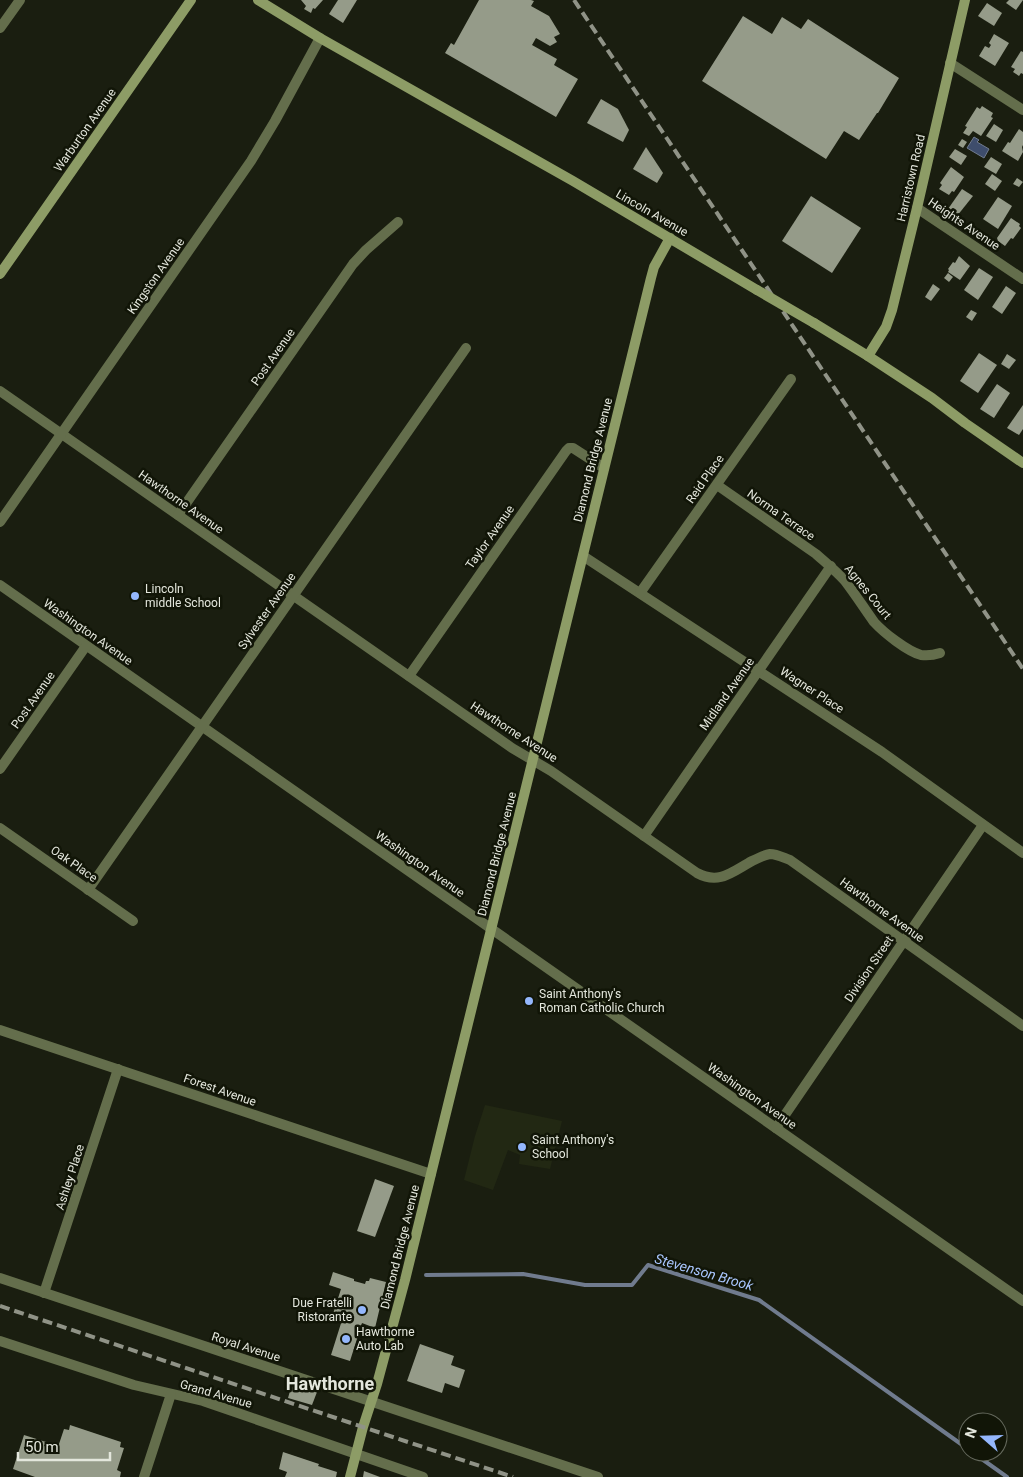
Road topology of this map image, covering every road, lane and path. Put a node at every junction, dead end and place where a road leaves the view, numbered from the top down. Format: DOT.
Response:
graph roads {
  1 [pos="20,0"];
  2 [pos="191,0"];
  3 [pos="258,0"];
  4 [pos="965,0"];
  5 [pos="0,28"];
  6 [pos="320,38"];
  7 [pos="950,63"];
  8 [pos="1023,110"];
  9 [pos="917,208"];
  10 [pos="398,222"];
  11 [pos="670,238"];
  12 [pos="0,274"];
  13 [pos="1023,279"];
  14 [pos="466,348"];
  15 [pos="868,356"];
  16 [pos="791,379"];
  17 [pos="0,390"];
  18 [pos="61,434"];
  19 [pos="1023,463"];
  20 [pos="604,468"];
  21 [pos="716,484"];
  22 [pos="178,515"];
  23 [pos="0,522"];
  24 [pos="583,556"];
  25 [pos="830,566"];
  26 [pos="0,586"];
  27 [pos="640,593"];
  28 [pos="293,596"];
  29 [pos="86,646"];
  30 [pos="940,654"];
  31 [pos="758,670"];
  32 [pos="409,676"];
  33 [pos="202,727"];
  34 [pos="533,760"];
  35 [pos="0,769"];
  36 [pos="983,825"];
  37 [pos="0,828"];
  38 [pos="644,836"];
  39 [pos="1023,853"];
  40 [pos="88,890"];
  41 [pos="133,921"];
  42 [pos="491,929"];
  43 [pos="904,941"];
  44 [pos="1023,1026"];
  45 [pos="0,1030"];
  46 [pos="118,1069"];
  47 [pos="776,1128"];
  48 [pos="431,1174"];
  49 [pos="0,1278"];
  50 [pos="44,1293"];
  51 [pos="1023,1301"];
  52 [pos="0,1341"];
  53 [pos="171,1394"];
  54 [pos="370,1401"];
  55 [pos="356,1453"];
  56 [pos="144,1477"];
  57 [pos="350,1477"];
  58 [pos="423,1477"];
  59 [pos="598,1477"];
  1 -- 5 [label="street"];
  2 -- 12 [label="street, Warburton Avenue"];
  3 -- 6 [label="street, Lincoln Avenue"];
  4 -- 7 [label="street, Harristown Road"];
  6 -- 11 [label="street, Lincoln Avenue"];
  6 -- 18 [label="street, Kingston Avenue"];
  7 -- 8 [label="street"];
  7 -- 9 [label="street, Harristown Road"];
  9 -- 13 [label="street, Heights Avenue"];
  9 -- 15 [label="street, Harristown Road"];
  10 -- 22 [label="street, Post Avenue"];
  11 -- 15 [label="street, Lincoln Avenue, bridge"];
  11 -- 20 [label="street, Diamond Bridge Avenue"];
  14 -- 28 [label="street, Sylvester Avenue"];
  15 -- 19 [label="street, Lincoln Avenue"];
  16 -- 21 [label="street, Reid Place"];
  17 -- 18 [label="street, Hawthorne Avenue"];
  18 -- 22 [label="street, Hawthorne Avenue"];
  18 -- 23 [label="street, Kingston Avenue"];
  20 -- 24 [label="street, Diamond Bridge Avenue"];
  20 -- 32 [label="street, Taylor Avenue"];
  21 -- 25 [label="street, Norma Terrace"];
  21 -- 27 [label="street, Reid Place"];
  22 -- 28 [label="street, Hawthorne Avenue"];
  24 -- 27 [label="street, Wagner Place"];
  24 -- 34 [label="street, Diamond Bridge Avenue"];
  25 -- 30 [label="street, Agnes Court"];
  25 -- 31 [label="street, Midland Avenue"];
  26 -- 29 [label="street, Washington Avenue"];
  27 -- 31 [label="street, Wagner Place"];
  28 -- 32 [label="street, Hawthorne Avenue"];
  28 -- 33 [label="street, Sylvester Avenue"];
  29 -- 33 [label="street, Washington Avenue"];
  29 -- 35 [label="street, Post Avenue"];
  31 -- 36 [label="street, Wagner Place"];
  31 -- 38 [label="street, Midland Avenue"];
  32 -- 34 [label="street, Hawthorne Avenue"];
  33 -- 40 [label="street, Sylvester Avenue"];
  33 -- 42 [label="street, Washington Avenue"];
  34 -- 38 [label="street, Hawthorne Avenue"];
  34 -- 42 [label="street, Diamond Bridge Avenue"];
  36 -- 39 [label="street, Wagner Place"];
  36 -- 43 [label="street, Division Street"];
  37 -- 40 [label="street, Oak Place"];
  38 -- 43 [label="street, Hawthorne Avenue"];
  40 -- 41 [label="street, Oak Place"];
  42 -- 47 [label="street, Washington Avenue"];
  42 -- 48 [label="street, Diamond Bridge Avenue"];
  43 -- 44 [label="street, Hawthorne Avenue"];
  43 -- 47 [label="street, Division Street"];
  45 -- 46 [label="street, Forest Avenue"];
  46 -- 48 [label="street, Forest Avenue"];
  46 -- 50 [label="street, Ashley Place"];
  47 -- 51 [label="street, Washington Avenue"];
  48 -- 54 [label="street, Diamond Bridge Avenue"];
  49 -- 50 [label="street, Royal Avenue"];
  50 -- 54 [label="street, Royal Avenue"];
  52 -- 53 [label="street, Grand Avenue"];
  53 -- 55 [label="street, Grand Avenue"];
  53 -- 56 [label="street"];
  54 -- 55 [label="street, Diamond Bridge Avenue"];
  54 -- 59 [label="street, Royal Avenue"];
  55 -- 57 [label="street, Diamond Bridge Avenue"];
  55 -- 58 [label="street, Grand Avenue"];
}
